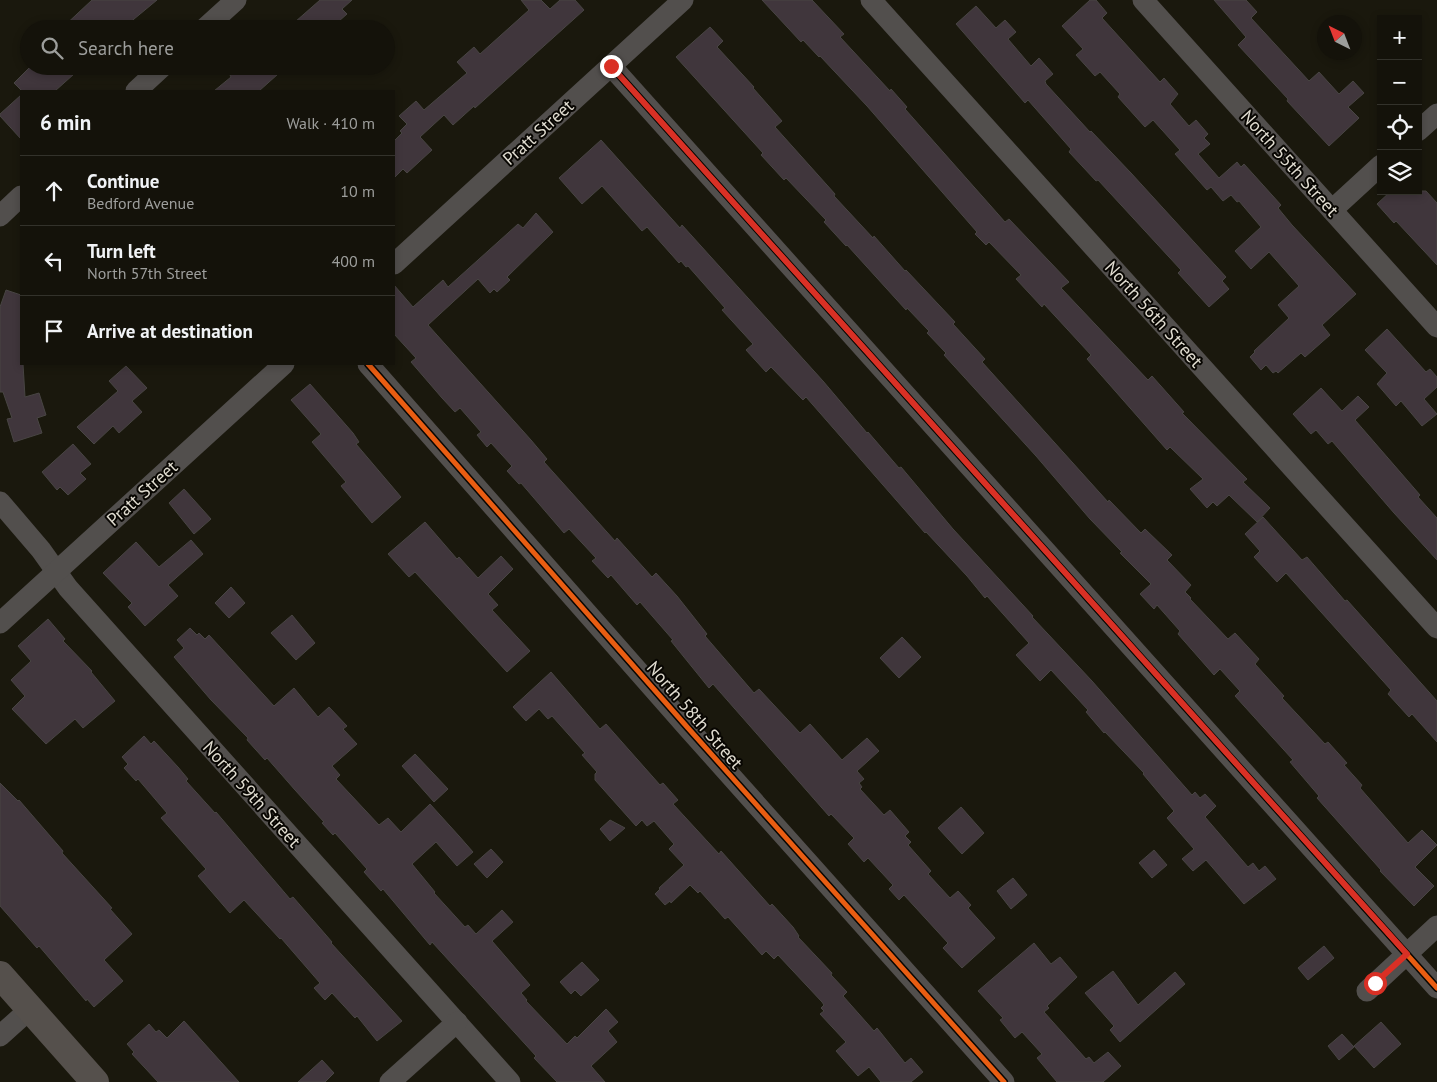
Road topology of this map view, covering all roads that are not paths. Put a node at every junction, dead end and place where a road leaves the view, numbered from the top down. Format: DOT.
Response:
graph roads {
  1 [pos="236,0"];
  2 [pos="683,0"];
  3 [pos="871,0"];
  4 [pos="1142,0"];
  5 [pos="214,20"];
  6 [pos="611,66"];
  7 [pos="153,75"];
  8 [pos="137,90"];
  9 [pos="1437,114"];
  10 [pos="1422,127"];
  11 [pos="1377,170"];
  12 [pos="20,197"];
  13 [pos="1332,210"];
  14 [pos="0,216"];
  15 [pos="395,263"];
  16 [pos="1437,327"];
  17 [pos="283,365"];
  18 [pos="369,365"];
  19 [pos="0,502"];
  20 [pos="56,571"];
  21 [pos="0,623"];
  22 [pos="1437,628"];
  23 [pos="1437,926"];
  24 [pos="1407,954"];
  25 [pos="0,975"];
  26 [pos="1437,988"];
  27 [pos="1366,991"];
  28 [pos="30,1009"];
  29 [pos="457,1022"];
  30 [pos="0,1036"];
  31 [pos="95,1082"];
  32 [pos="390,1082"];
  33 [pos="510,1082"];
  34 [pos="1004,1082"];
  1 -- 5 [label="street"];
  2 -- 6 [label="street, Pratt Street"];
  3 -- 22 [label="street, North 56th Street"];
  4 -- 13 [label="street, North 55th Street"];
  6 -- 15 [label="street, Pratt Street"];
  6 -- 24 [label="street"];
  7 -- 8 [label="street"];
  9 -- 10 [label="street"];
  11 -- 13 [label="street"];
  12 -- 14 [label="street"];
  13 -- 16 [label="street, North 55th Street"];
  17 -- 20 [label="street, Pratt Street"];
  18 -- 34 [label="street, North 58th Street"];
  19 -- 20 [label="street, North 59th Street"];
  20 -- 21 [label="street, Pratt Street"];
  20 -- 29 [label="street, North 59th Street"];
  23 -- 24 [label="street"];
  24 -- 26 [label="street"];
  24 -- 27 [label="street"];
  25 -- 28 [label="main road"];
  28 -- 30 [label="street"];
  28 -- 31 [label="main road"];
  29 -- 32 [label="street"];
  29 -- 33 [label="street, North 59th Street"];
}
